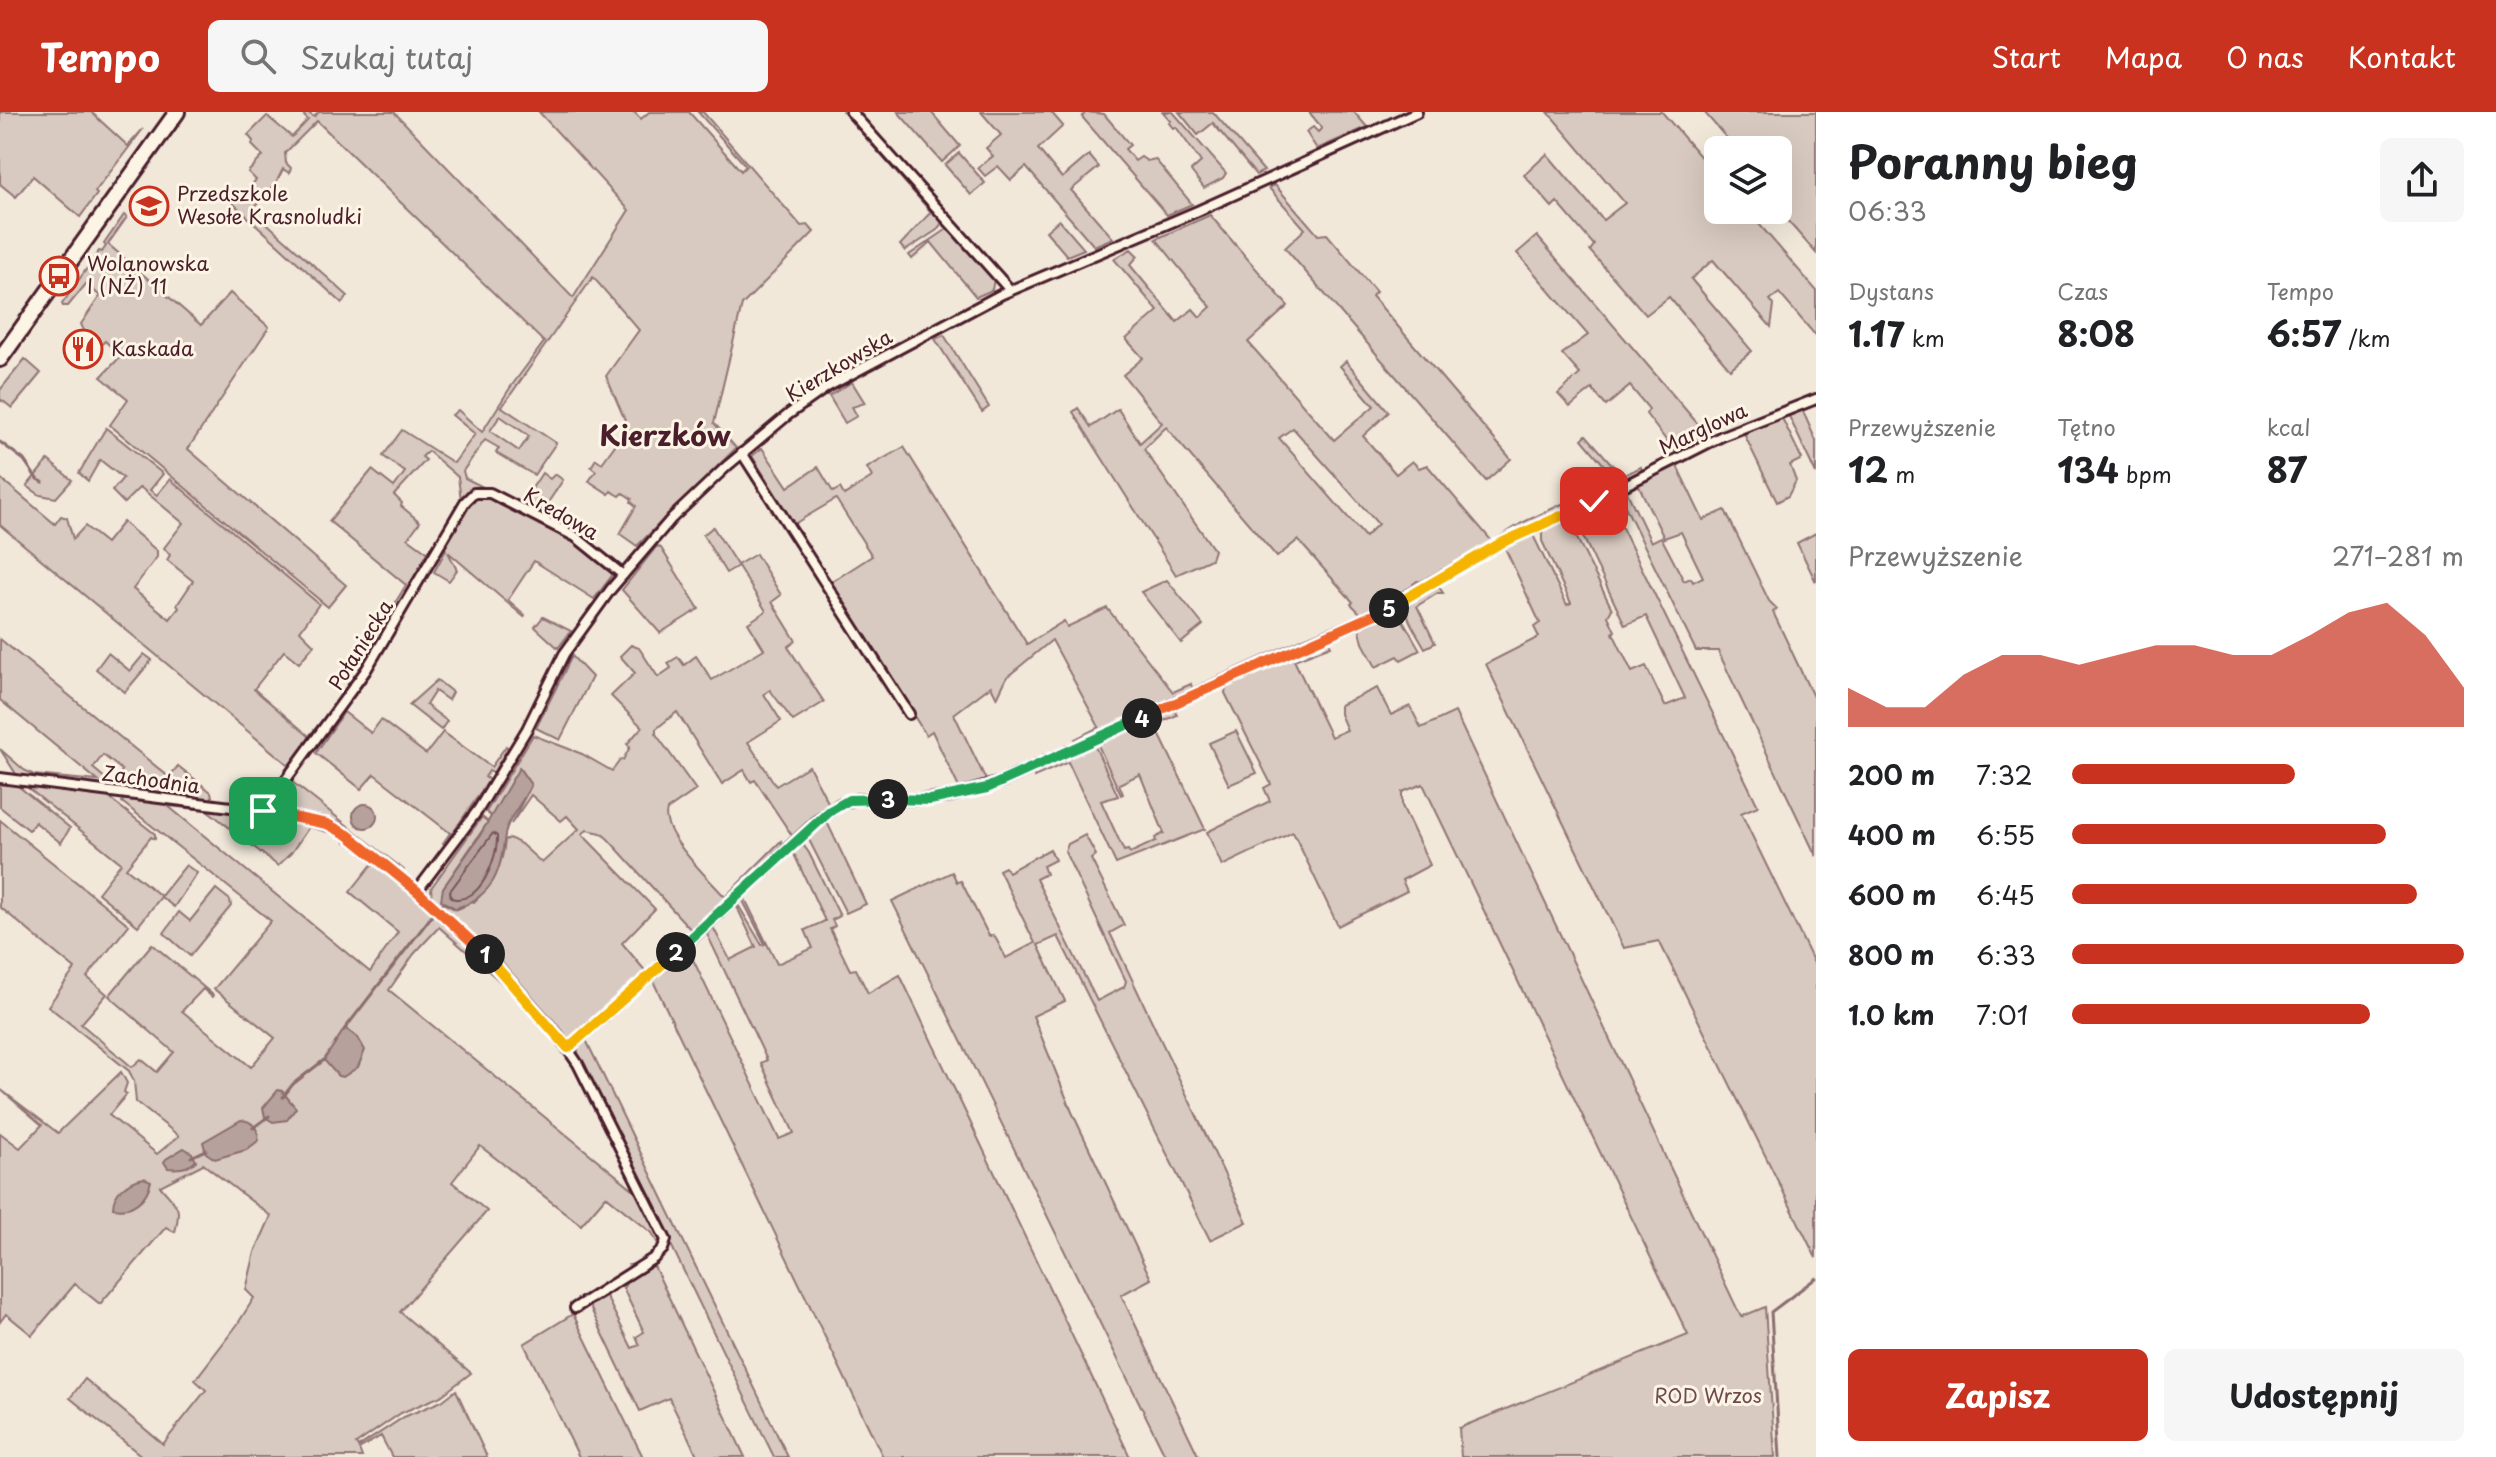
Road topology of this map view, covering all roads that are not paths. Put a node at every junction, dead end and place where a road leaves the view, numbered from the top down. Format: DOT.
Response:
graph roads {
  1 [pos="177,112"];
  2 [pos="851,112"];
  3 [pos="1417,112"];
  4 [pos="1010,290"];
  5 [pos="0,359"];
  6 [pos="1816,399"];
  7 [pos="742,453"];
  8 [pos="479,492"];
  9 [pos="623,575"];
  10 [pos="909,714"];
  11 [pos="0,778"];
  12 [pos="263,811"];
  13 [pos="417,891"];
  14 [pos="568,1048"];
  15 [pos="575,1308"];
  1 -- 5 [label="main road"];
  2 -- 4 [label="street"];
  3 -- 4 [label="street, Kierzkowska"];
  4 -- 7 [label="street, Kierzkowska"];
  6 -- 14 [label="street, Marglowa"];
  7 -- 9 [label="street, Kierzkowska"];
  7 -- 10 [label="street"];
  8 -- 9 [label="street, Kredowa"];
  8 -- 12 [label="street, Połaniecka"];
  9 -- 13 [label="street, Kierzkowska"];
  11 -- 12 [label="street, Zachodnia"];
  12 -- 13 [label="street, Zachodnia"];
  13 -- 14 [label="street, Zachodnia"];
  14 -- 15 [label="street, Zachodnia"];
}
